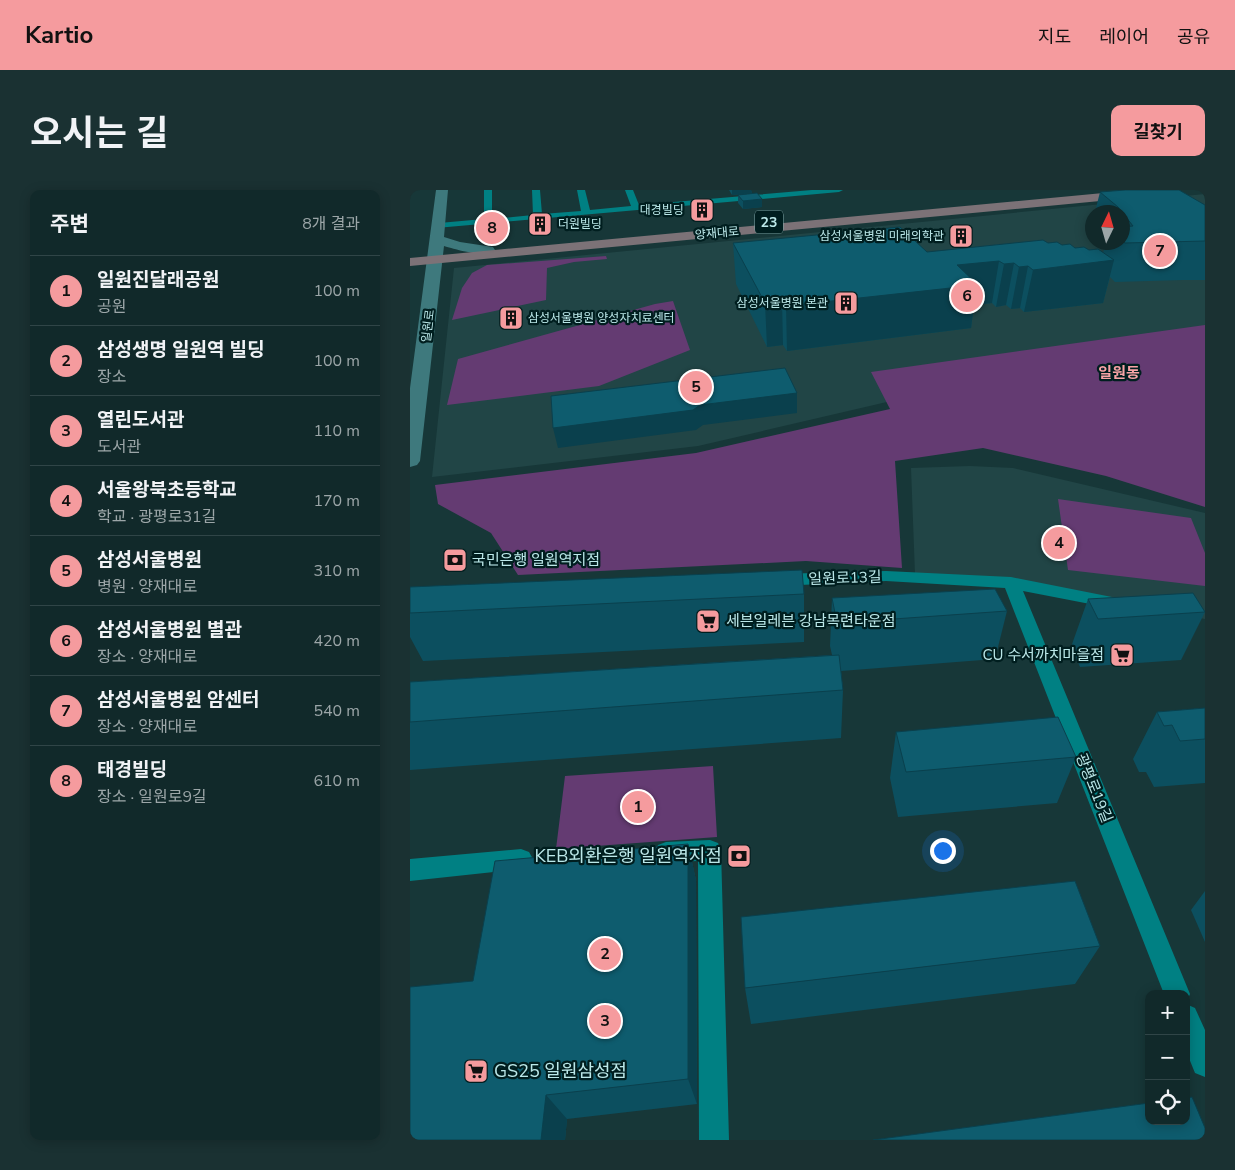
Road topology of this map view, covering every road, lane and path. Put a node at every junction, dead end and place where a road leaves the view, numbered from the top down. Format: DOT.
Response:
graph roads {
  1 [pos="442,190"];
  2 [pos="488,190"];
  3 [pos="536,190"];
  4 [pos="581,190"];
  5 [pos="630,190"];
  6 [pos="726,190"];
  7 [pos="839,190"];
  8 [pos="1102,190"];
  9 [pos="1174,190"];
  10 [pos="823,191"];
  11 [pos="778,193"];
  12 [pos="732,200"];
  13 [pos="636,208"];
  14 [pos="586,213"];
  15 [pos="538,217"];
  16 [pos="488,222"];
  17 [pos="423,244"];
  18 [pos="488,250"];
  19 [pos="436,257"];
  20 [pos="410,262"];
  21 [pos="410,461"];
  22 [pos="763,581"];
  23 [pos="1011,583"];
  24 [pos="1129,606"];
  25 [pos="642,853"];
  26 [pos="543,857"];
  27 [pos="410,870"];
  28 [pos="1175,990"];
  29 [pos="1190,1027"];
  30 [pos="1205,1063"];
  31 [pos="714,1140"];
  1 -- 17 [label="street, 일원로"];
  2 -- 16 [label="street"];
  3 -- 15 [label="street"];
  4 -- 14 [label="street"];
  5 -- 13 [label="street"];
  6 -- 12 [label="street"];
  7 -- 10 [label="street"];
  8 -- 18 [label="main road, 양재대로 / 23"];
  9 -- 19 [label="main road, 양재대로 / 23"];
  10 -- 11 [label="street"];
  11 -- 12 [label="street"];
  12 -- 13 [label="street"];
  13 -- 14 [label="street"];
  14 -- 15 [label="street"];
  15 -- 16 [label="street"];
  16 -- 17 [label="street"];
  17 -- 18 [label="street"];
  17 -- 19 [label="main road, 양재대로 / 23"];
  17 -- 19 [label="street, 일원로"];
  18 -- 19 [label="main road, 양재대로 / 23"];
  19 -- 20 [label="main road, 양재대로 / 23"];
  19 -- 21 [label="street, 일원로"];
  22 -- 23 [label="street, 일원로13길"];
  23 -- 24 [label="street, 일원로13길"];
  23 -- 28 [label="street, 광평로19길"];
  25 -- 31 [label="street"];
  26 -- 27 [label="street"];
  29 -- 30 [label="street"];
}
